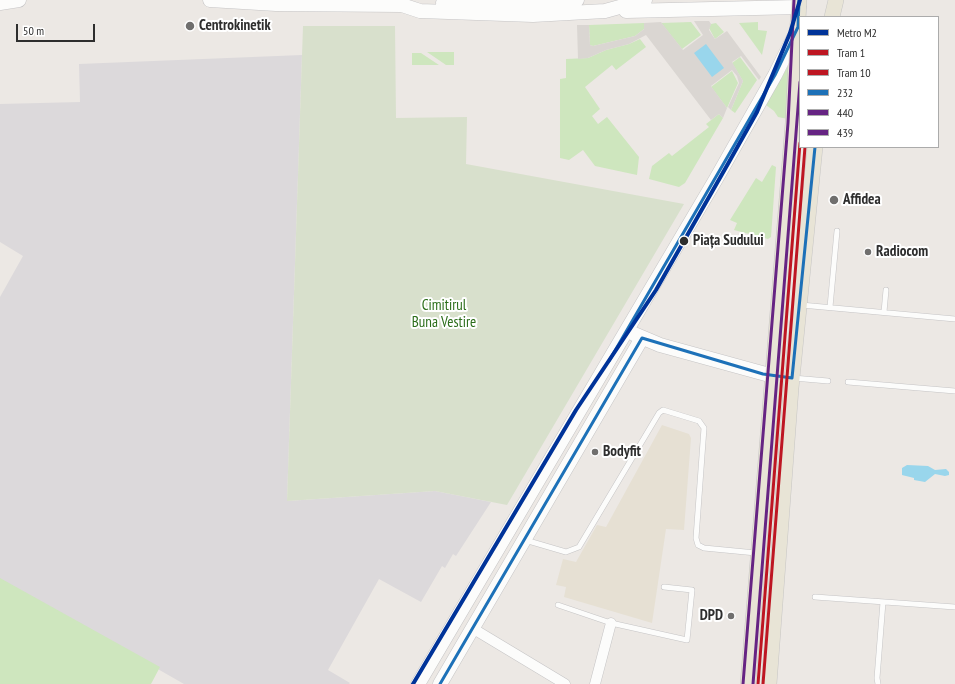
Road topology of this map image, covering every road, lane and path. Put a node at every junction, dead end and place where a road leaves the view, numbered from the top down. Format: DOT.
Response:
graph roads {
  1 [pos="19,0"];
  2 [pos="210,0"];
  3 [pos="577,0"];
  4 [pos="645,0"];
  5 [pos="836,0"];
  6 [pos="0,3"];
  7 [pos="799,4"];
  8 [pos="402,5"];
  9 [pos="605,11"];
  10 [pos="832,16"];
  11 [pos="798,27"];
  12 [pos="815,148"];
  13 [pos="837,231"];
  14 [pos="886,290"];
  15 [pos="799,305"];
  16 [pos="830,307"];
  17 [pos="884,312"];
  18 [pos="955,319"];
  19 [pos="627,330"];
  20 [pos="642,338"];
  21 [pos="773,376"];
  22 [pos="792,378"];
  23 [pos="828,381"];
  24 [pos="848,382"];
  25 [pos="955,391"];
  26 [pos="524,539"];
  27 [pos="759,553"];
  28 [pos="664,587"];
  29 [pos="815,596"];
  30 [pos="882,602"];
  31 [pos="558,605"];
  32 [pos="955,607"];
  33 [pos="611,623"];
  34 [pos="472,628"];
  35 [pos="418,684"];
  36 [pos="440,684"];
  37 [pos="565,684"];
  38 [pos="595,684"];
  39 [pos="748,684"];
  40 [pos="769,684"];
  41 [pos="878,684"];
  1 -- 6 [label="main road"];
  2 -- 8 [label="main road"];
  3 -- 8 [label="main road"];
  4 -- 9 [label="main road"];
  5 -- 10 [label="main road"];
  7 -- 9 [label="main road"];
  7 -- 11 [label="main road"];
  8 -- 9 [label="main road"];
  11 -- 19 [label="main road"];
  11 -- 21 [label="main road"];
  12 -- 15 [label="main road"];
  13 -- 16 [label="lane"];
  14 -- 17 [label="lane"];
  15 -- 16 [label="lane"];
  15 -- 22 [label="main road"];
  16 -- 17 [label="lane"];
  17 -- 18 [label="lane"];
  19 -- 20 [label="main road"];
  19 -- 35 [label="main road"];
  20 -- 21 [label="main road"];
  20 -- 26 [label="main road"];
  21 -- 22 [label="main road"];
  21 -- 27 [label="main road"];
  22 -- 23 [label="lane"];
  22 -- 40 [label="main road"];
  24 -- 25 [label="lane"];
  26 -- 27 [label="lane"];
  26 -- 34 [label="main road"];
  27 -- 39 [label="main road"];
  28 -- 33 [label="lane"];
  29 -- 30 [label="lane"];
  30 -- 32 [label="lane"];
  30 -- 41 [label="lane"];
  31 -- 33 [label="lane"];
  33 -- 38 [label="street"];
  34 -- 36 [label="main road"];
  34 -- 37 [label="street"];
}
